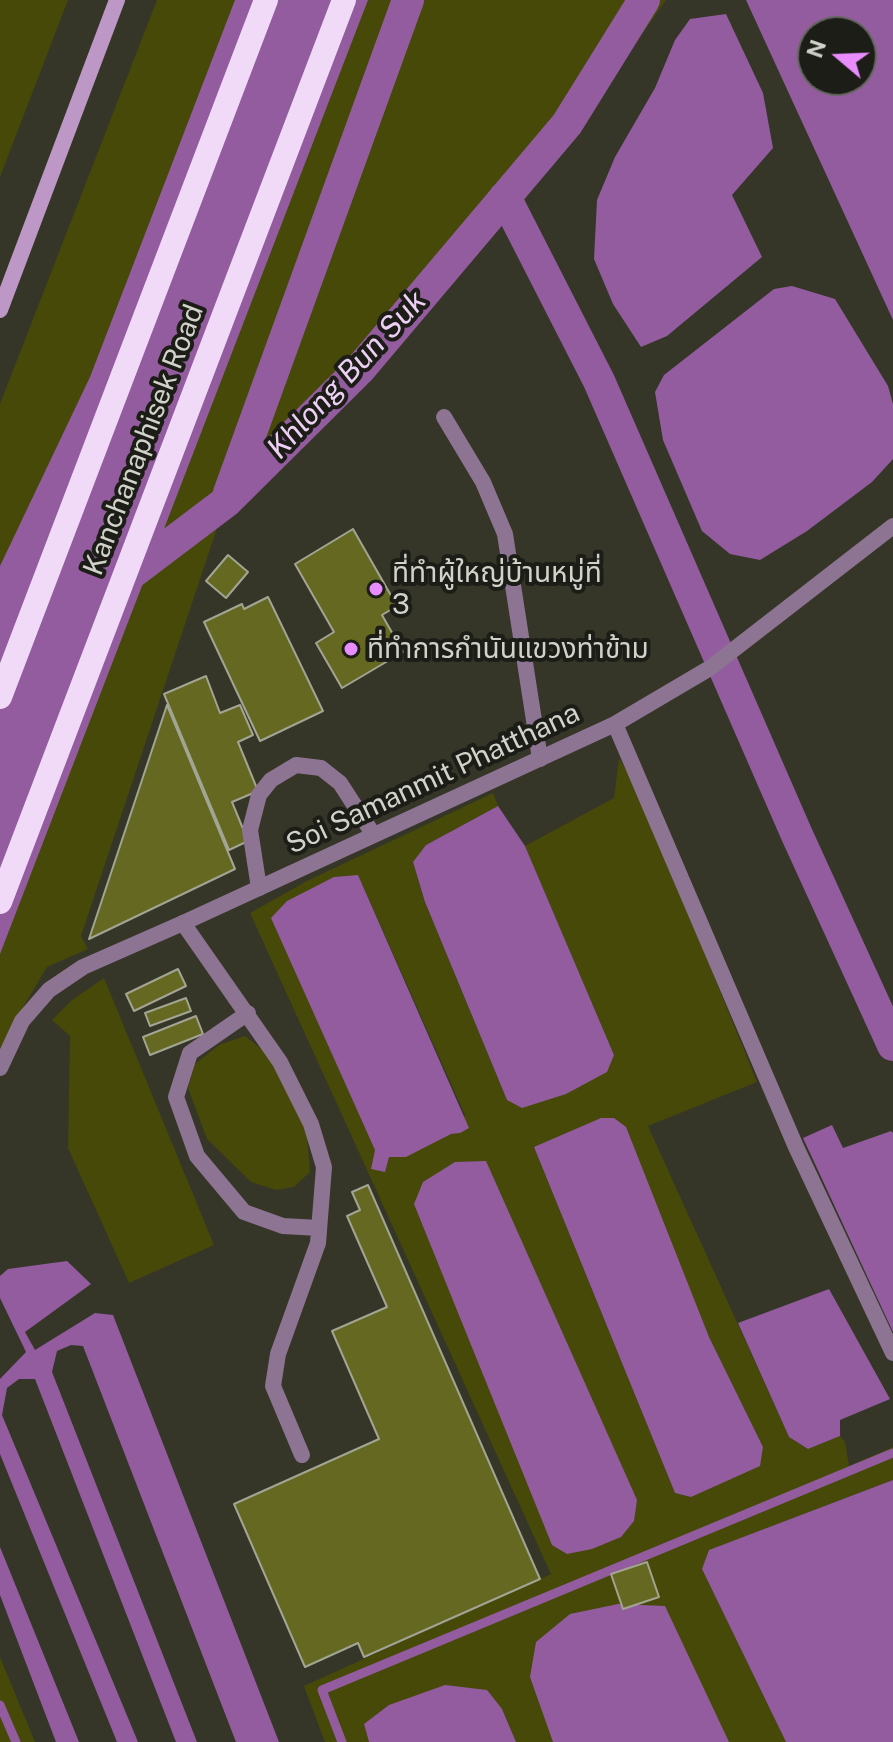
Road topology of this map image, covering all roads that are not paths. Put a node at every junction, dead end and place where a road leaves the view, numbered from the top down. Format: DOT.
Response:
graph roads {
  1 [pos="117,0"];
  2 [pos="266,0"];
  3 [pos="344,0"];
  4 [pos="0,310"];
  5 [pos="444,417"];
  6 [pos="893,526"];
  7 [pos="0,697"];
  8 [pos="615,724"];
  9 [pos="540,759"];
  10 [pos="373,834"];
  11 [pos="259,888"];
  12 [pos="0,902"];
  13 [pos="183,923"];
  14 [pos="248,1013"];
  15 [pos="0,1068"];
  16 [pos="319,1228"];
  17 [pos="893,1353"];
  18 [pos="302,1455"];
  1 -- 4 [label="main road"];
  2 -- 7 [label="highway, Kanchanaphisek Road"];
  3 -- 12 [label="highway, Kanchanaphisek Road"];
  5 -- 9 [label="street"];
  6 -- 8 [label="street, Soi Samanmit Phatthana"];
  8 -- 9 [label="street, Soi Samanmit Phatthana"];
  8 -- 17 [label="street"];
  9 -- 10 [label="street, Soi Samanmit Phatthana"];
  10 -- 11 [label="street, Soi Samanmit Phatthana"];
  10 -- 11 [label="street"];
  11 -- 13 [label="street, Soi Samanmit Phatthana"];
  13 -- 14 [label="street"];
  13 -- 15 [label="street, Soi Samanmit Phatthana"];
  14 -- 16 [label="street"];
  14 -- 16 [label="street"];
  16 -- 18 [label="street"];
}
